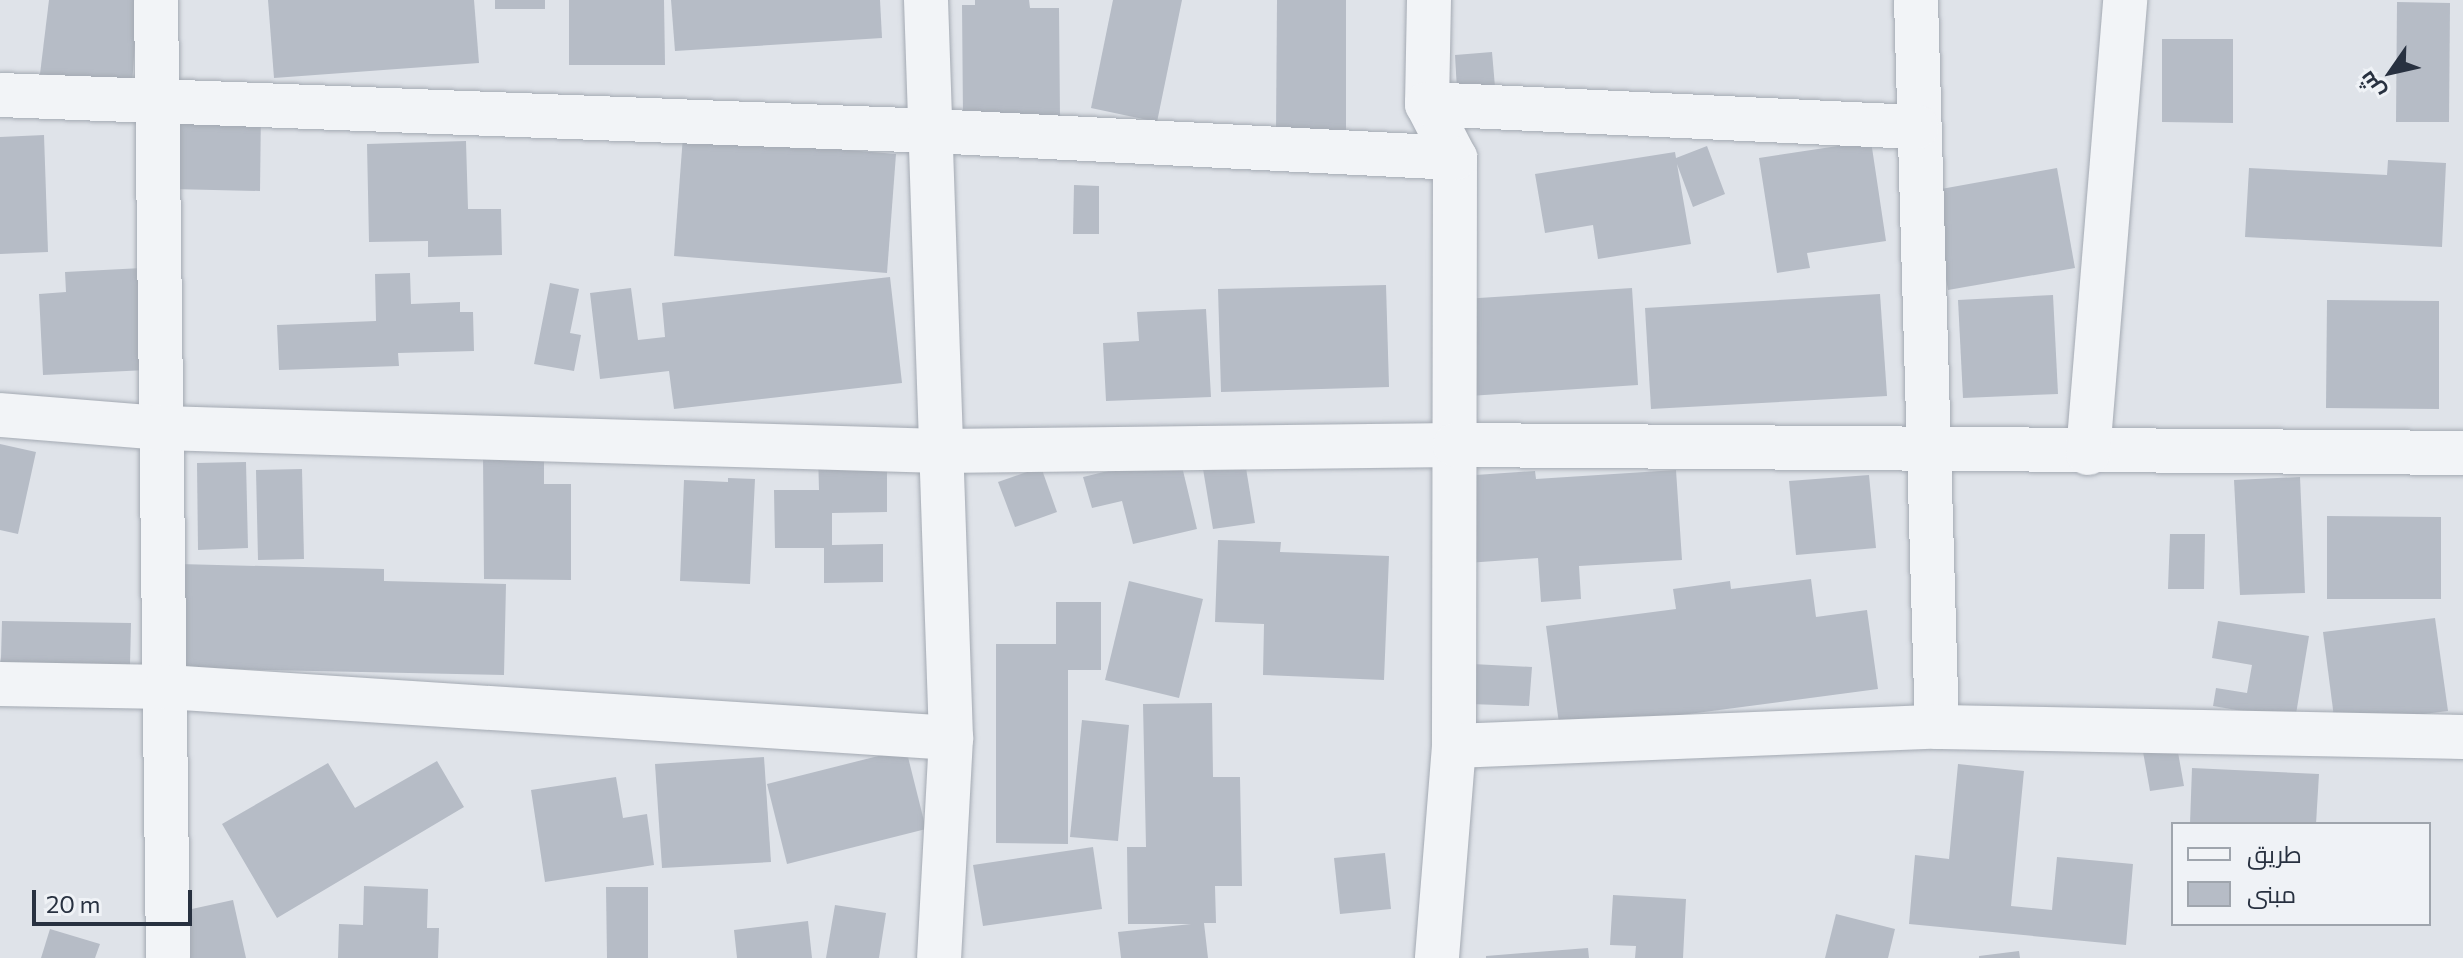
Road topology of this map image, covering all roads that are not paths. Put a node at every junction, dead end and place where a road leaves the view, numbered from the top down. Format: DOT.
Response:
graph roads {
  1 [pos="156,0"];
  2 [pos="926,0"];
  3 [pos="1429,0"];
  4 [pos="1916,0"];
  5 [pos="2125,0"];
  6 [pos="0,95"];
  7 [pos="157,100"];
  8 [pos="1427,104"];
  9 [pos="1916,127"];
  10 [pos="932,131"];
  11 [pos="1455,158"];
  12 [pos="0,415"];
  13 [pos="162,428"];
  14 [pos="1455,445"];
  15 [pos="941,451"];
  16 [pos="1932,451"];
  17 [pos="2088,453"];
  18 [pos="2463,453"];
  19 [pos="0,684"];
  20 [pos="167,687"];
  21 [pos="1937,727"];
  22 [pos="2463,737"];
  23 [pos="951,738"];
  24 [pos="1454,746"];
  25 [pos="168,958"];
  26 [pos="939,958"];
  27 [pos="1437,958"];
  1 -- 7 [label="street"];
  2 -- 10 [label="street"];
  3 -- 8 [label="street"];
  4 -- 9 [label="street"];
  5 -- 17 [label="street"];
  6 -- 7 [label="street"];
  7 -- 10 [label="street"];
  7 -- 13 [label="street"];
  8 -- 9 [label="street"];
  8 -- 11 [label="street"];
  9 -- 16 [label="street"];
  10 -- 11 [label="street"];
  10 -- 15 [label="street"];
  11 -- 14 [label="street"];
  12 -- 13 [label="street"];
  13 -- 15 [label="street"];
  13 -- 20 [label="street"];
  14 -- 15 [label="street"];
  14 -- 16 [label="street"];
  14 -- 24 [label="street"];
  15 -- 23 [label="street"];
  16 -- 17 [label="street"];
  16 -- 21 [label="street"];
  17 -- 18 [label="street"];
  19 -- 20 [label="street"];
  20 -- 23 [label="street"];
  20 -- 25 [label="street"];
  21 -- 22 [label="street"];
  21 -- 24 [label="street"];
  23 -- 26 [label="street"];
  24 -- 27 [label="street"];
}
